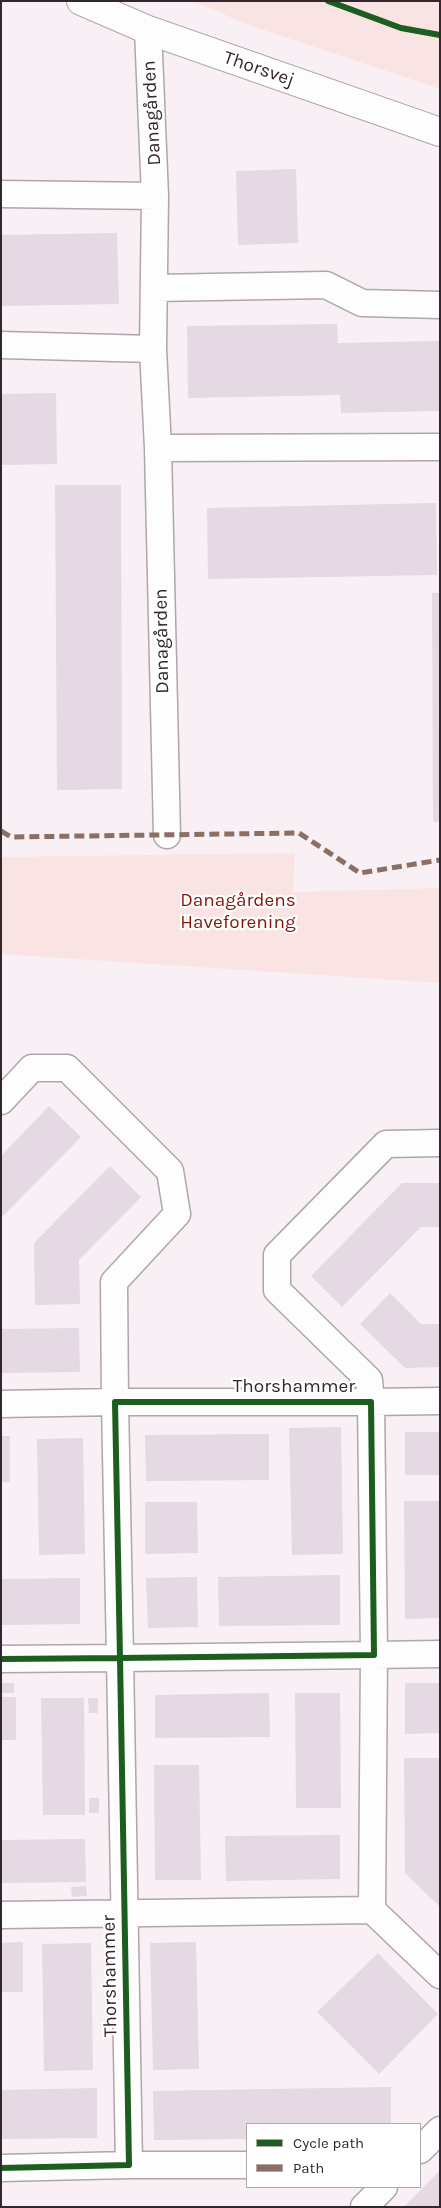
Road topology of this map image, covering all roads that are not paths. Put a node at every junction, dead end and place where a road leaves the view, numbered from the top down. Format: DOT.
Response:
graph roads {
  1 [pos="81,1"];
  2 [pos="148,30"];
  3 [pos="440,132"];
  4 [pos="1,194"];
  5 [pos="155,196"];
  6 [pos="155,288"];
  7 [pos="440,305"];
  8 [pos="1,344"];
  9 [pos="153,349"];
  10 [pos="440,447"];
  11 [pos="158,448"];
  12 [pos="167,835"];
  13 [pos="1,1101"];
  14 [pos="440,1143"];
  15 [pos="440,1401"];
  16 [pos="115,1402"];
  17 [pos="371,1402"];
  18 [pos="1,1404"];
  19 [pos="440,1654"];
  20 [pos="374,1655"];
  21 [pos="120,1658"];
  22 [pos="1,1659"];
  23 [pos="372,1910"];
  24 [pos="124,1912"];
  25 [pos="1,1915"];
  26 [pos="440,1975"];
  27 [pos="440,2130"];
  28 [pos="421,2149"];
  29 [pos="129,2165"];
  30 [pos="246,2166"];
  31 [pos="1,2168"];
  32 [pos="383,2188"];
  33 [pos="364,2207"];
  1 -- 2 [label="street, Thorsvej"];
  2 -- 3 [label="street, Thorsvej"];
  2 -- 5 [label="street, Danagården"];
  4 -- 5 [label="street"];
  5 -- 6 [label="street, Danagården"];
  6 -- 7 [label="street"];
  6 -- 9 [label="street, Danagården"];
  8 -- 9 [label="street"];
  9 -- 11 [label="street, Danagården"];
  10 -- 11 [label="street"];
  11 -- 12 [label="street, Danagården"];
  13 -- 16 [label="street, Thorshammer"];
  14 -- 17 [label="street, Thorshammer"];
  15 -- 17 [label="street, Thorshammer"];
  16 -- 17 [label="street, Thorshammer"];
  16 -- 18 [label="street, Thorshammer"];
  16 -- 21 [label="street, Thorshammer"];
  17 -- 20 [label="street, Thorshammer"];
  19 -- 20 [label="street"];
  20 -- 21 [label="street"];
  20 -- 23 [label="street, Thorshammer"];
  21 -- 22 [label="street"];
  21 -- 24 [label="street, Thorshammer"];
  23 -- 24 [label="street, Thorshammer"];
  23 -- 26 [label="street"];
  24 -- 25 [label="street, Thorshammer"];
  24 -- 29 [label="street, Thorshammer"];
  27 -- 28 [label="street"];
  29 -- 30 [label="street"];
  29 -- 31 [label="street"];
  32 -- 33 [label="street"];
}
